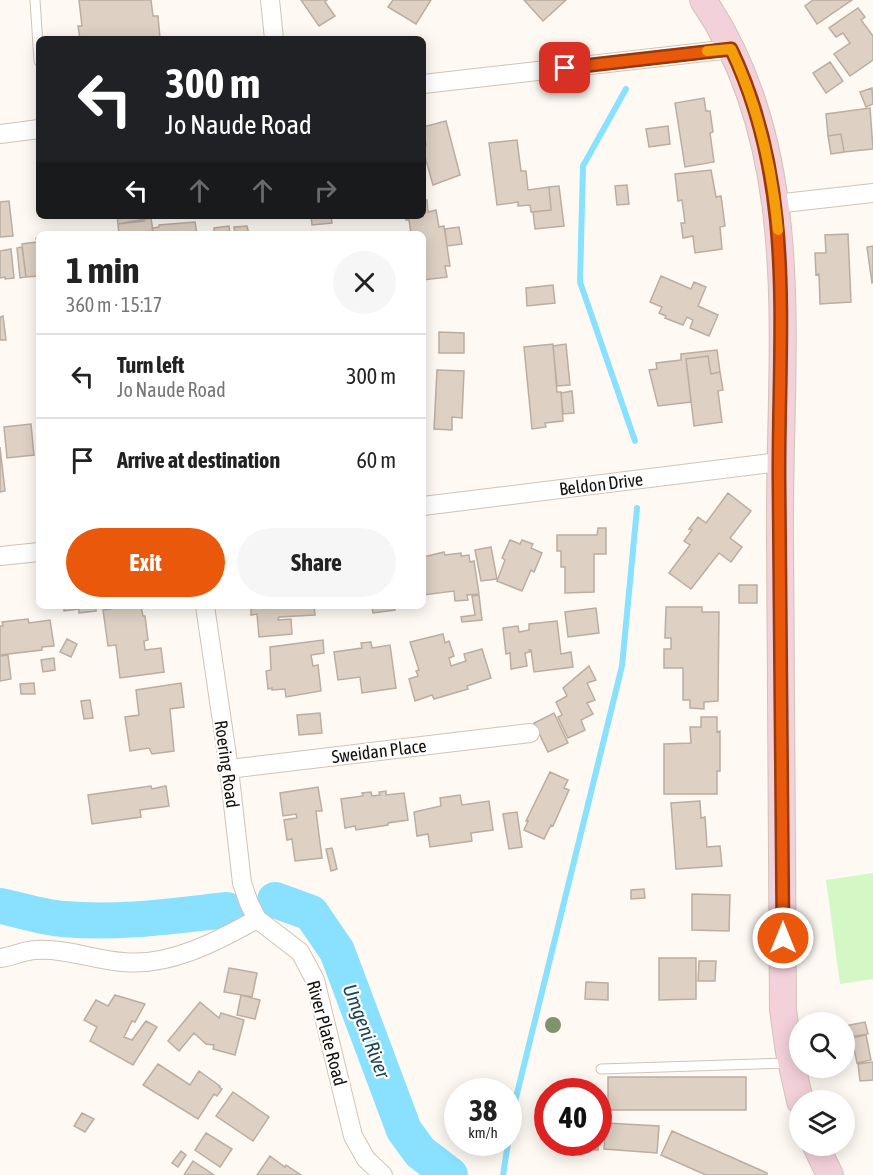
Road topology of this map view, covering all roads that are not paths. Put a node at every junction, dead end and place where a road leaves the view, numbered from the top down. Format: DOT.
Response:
graph roads {
  1 [pos="35,0"];
  2 [pos="270,0"];
  3 [pos="703,0"];
  4 [pos="37,36"];
  5 [pos="274,36"];
  6 [pos="731,49"];
  7 [pos="426,84"];
  8 [pos="36,129"];
  9 [pos="0,134"];
  10 [pos="873,193"];
  11 [pos="775,204"];
  12 [pos="779,462"];
  13 [pos="426,506"];
  14 [pos="36,552"];
  15 [pos="0,556"];
  16 [pos="205,609"];
  17 [pos="530,733"];
  18 [pos="229,769"];
  19 [pos="257,919"];
  20 [pos="0,958"];
  21 [pos="789,1050"];
  22 [pos="789,1063"];
  23 [pos="601,1070"];
  24 [pos="821,1156"];
  25 [pos="383,1175"];
  26 [pos="830,1175"];
  1 -- 4 [label="lane"];
  2 -- 5 [label="street"];
  3 -- 6 [label="street"];
  6 -- 7 [label="street"];
  6 -- 11 [label="street"];
  8 -- 9 [label="street"];
  10 -- 11 [label="street"];
  11 -- 12 [label="street"];
  12 -- 13 [label="street, Beldon Drive"];
  12 -- 21 [label="street"];
  14 -- 15 [label="street"];
  16 -- 18 [label="street, Roering Road"];
  17 -- 18 [label="street, Sweidan Place"];
  18 -- 19 [label="street, Roering Road"];
  19 -- 20 [label="street"];
  19 -- 25 [label="street, River Plate Road"];
  22 -- 23 [label="lane"];
  24 -- 26 [label="street"];
}
